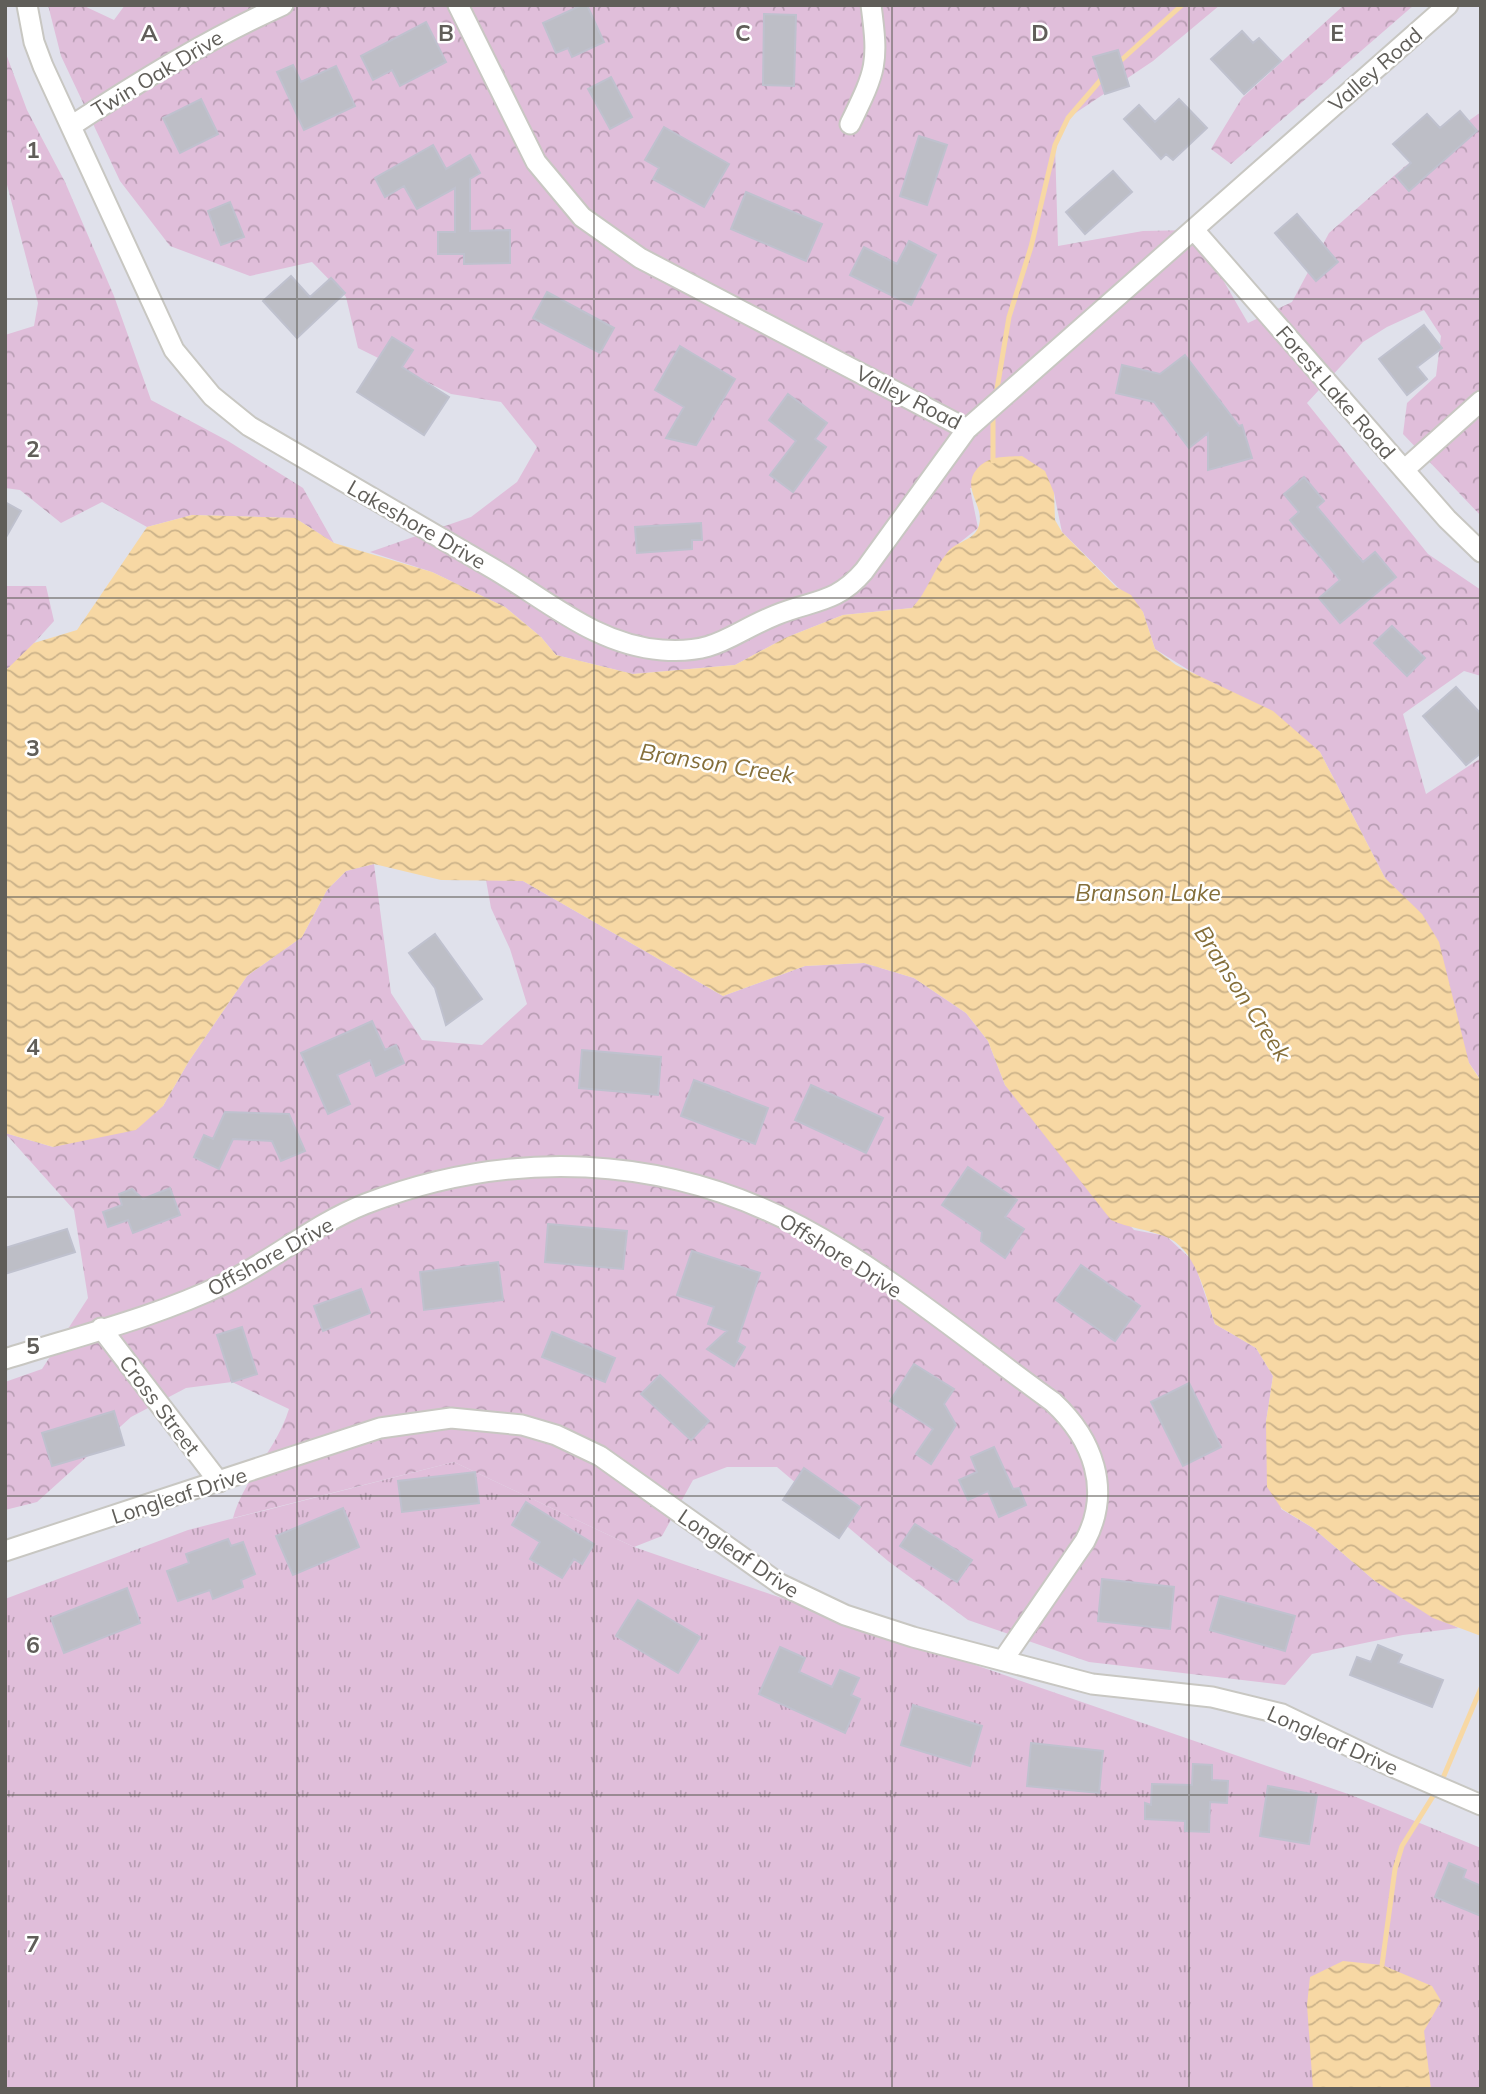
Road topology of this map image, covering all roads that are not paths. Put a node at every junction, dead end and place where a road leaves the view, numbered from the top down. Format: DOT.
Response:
graph roads {
  1 [pos="27,5"];
  2 [pos="283,5"];
  3 [pos="458,5"];
  4 [pos="871,5"];
  5 [pos="1448,5"];
  6 [pos="850,124"];
  7 [pos="71,126"];
  8 [pos="1194,230"];
  9 [pos="1481,401"];
  10 [pos="967,429"];
  11 [pos="1404,470"];
  12 [pos="1481,552"];
  13 [pos="101,1328"];
  14 [pos="5,1359"];
  15 [pos="219,1482"];
  16 [pos="5,1551"];
  17 [pos="1003,1660"];
  18 [pos="1481,1805"];
  1 -- 7 [label="street, Lakeshore Drive"];
  2 -- 7 [label="street, Twin Oak Drive"];
  3 -- 10 [label="street, Valley Road"];
  4 -- 6 [label="street"];
  5 -- 8 [label="street, Valley Road"];
  7 -- 10 [label="street, Lakeshore Drive"];
  8 -- 10 [label="street, Valley Road"];
  8 -- 11 [label="street, Forest Lake Road"];
  9 -- 11 [label="street"];
  11 -- 12 [label="street, Forest Lake Road"];
  13 -- 14 [label="street, Offshore Drive"];
  13 -- 15 [label="street, Cross Street"];
  13 -- 17 [label="street, Offshore Drive"];
  15 -- 16 [label="street, Longleaf Drive"];
  15 -- 17 [label="street, Longleaf Drive"];
  17 -- 18 [label="street, Longleaf Drive"];
}
